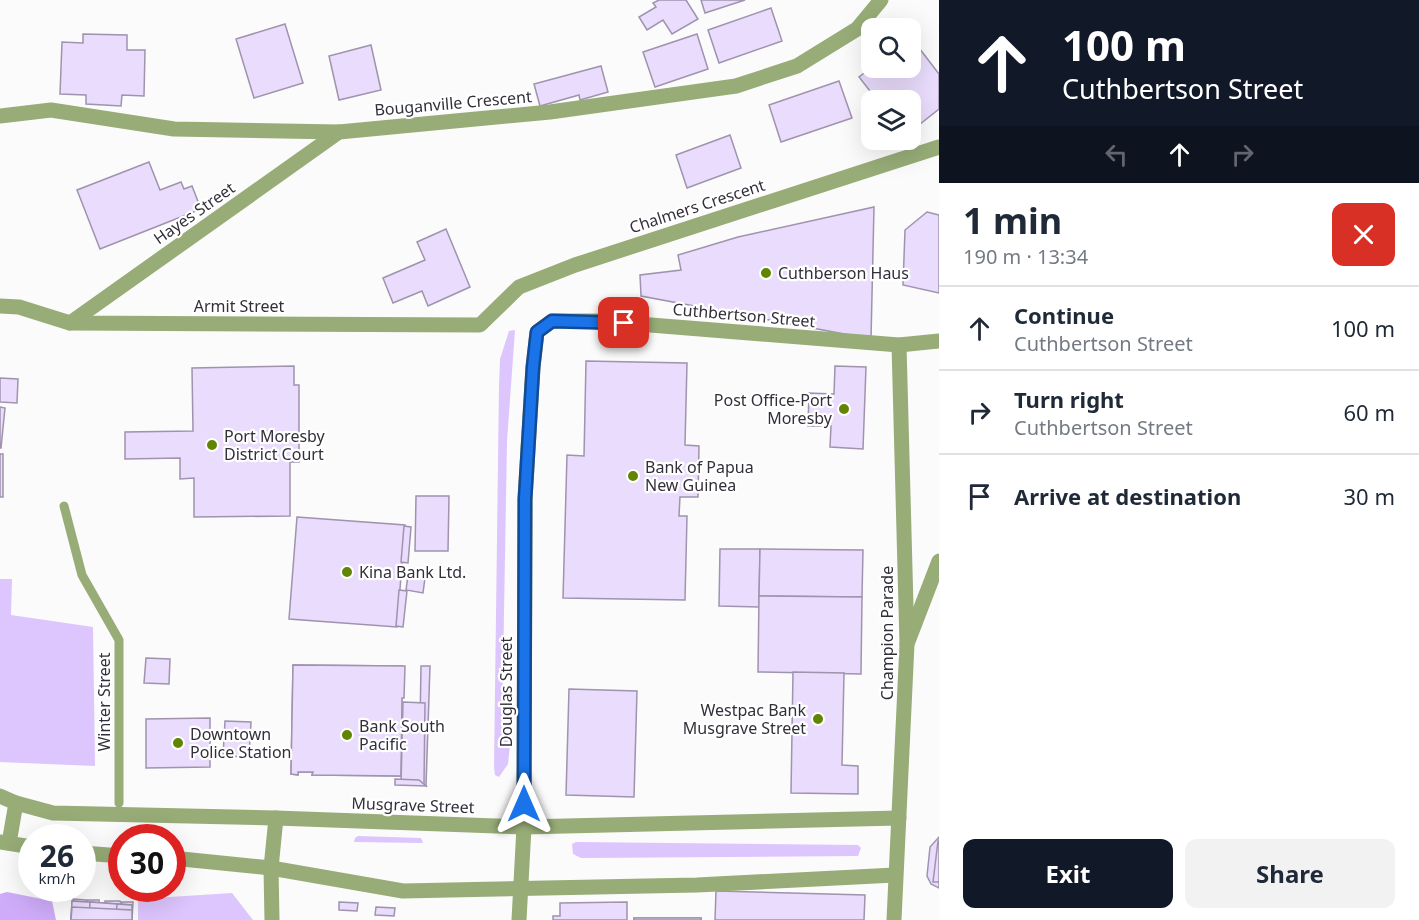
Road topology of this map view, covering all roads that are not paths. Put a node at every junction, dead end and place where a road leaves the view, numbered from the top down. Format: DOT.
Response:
graph roads {
  1 [pos="881,0"];
  2 [pos="0,116"];
  3 [pos="339,132"];
  4 [pos="939,147"];
  5 [pos="0,306"];
  6 [pos="70,323"];
  7 [pos="480,325"];
  8 [pos="939,341"];
  9 [pos="899,345"];
  10 [pos="525,499"];
  11 [pos="64,506"];
  12 [pos="939,561"];
  13 [pos="907,644"];
  14 [pos="0,796"];
  15 [pos="16,803"];
  16 [pos="119,803"];
  17 [pos="276,818"];
  18 [pos="899,818"];
  19 [pos="524,827"];
  20 [pos="4,842"];
  21 [pos="186,859"];
  22 [pos="271,868"];
  23 [pos="895,875"];
  24 [pos="520,890"];
  25 [pos="272,920"];
  26 [pos="519,920"];
  27 [pos="894,920"];
  1 -- 3 [label="street, Bouganville Crescent"];
  2 -- 3 [label="street, Bouganville Crescent"];
  3 -- 6 [label="street, Hayes Street"];
  4 -- 7 [label="street, Chalmers Crescent"];
  5 -- 6 [label="street, Armit Street"];
  6 -- 7 [label="street, Armit Street"];
  8 -- 9 [label="street, Cuthbertson Street"];
  9 -- 10 [label="street, Cuthbertson Street"];
  9 -- 13 [label="street, Champion Parade"];
  10 -- 19 [label="street, Douglas Street"];
  11 -- 16 [label="lane, Winter Street"];
  12 -- 13 [label="street"];
  13 -- 18 [label="street, Champion Parade"];
  14 -- 15 [label="street, Musgrave Street"];
  15 -- 17 [label="street, Musgrave Street"];
  15 -- 20 [label="street"];
  17 -- 19 [label="street, Musgrave Street"];
  17 -- 22 [label="street"];
  18 -- 19 [label="street, Musgrave Street"];
  18 -- 23 [label="street, Champion Parade"];
  19 -- 24 [label="street, Douglas Street"];
  21 -- 22 [label="street"];
  22 -- 24 [label="street"];
  22 -- 25 [label="street"];
  23 -- 24 [label="street"];
  23 -- 27 [label="street, Champion Parade"];
  24 -- 26 [label="street, Douglas Street"];
}
